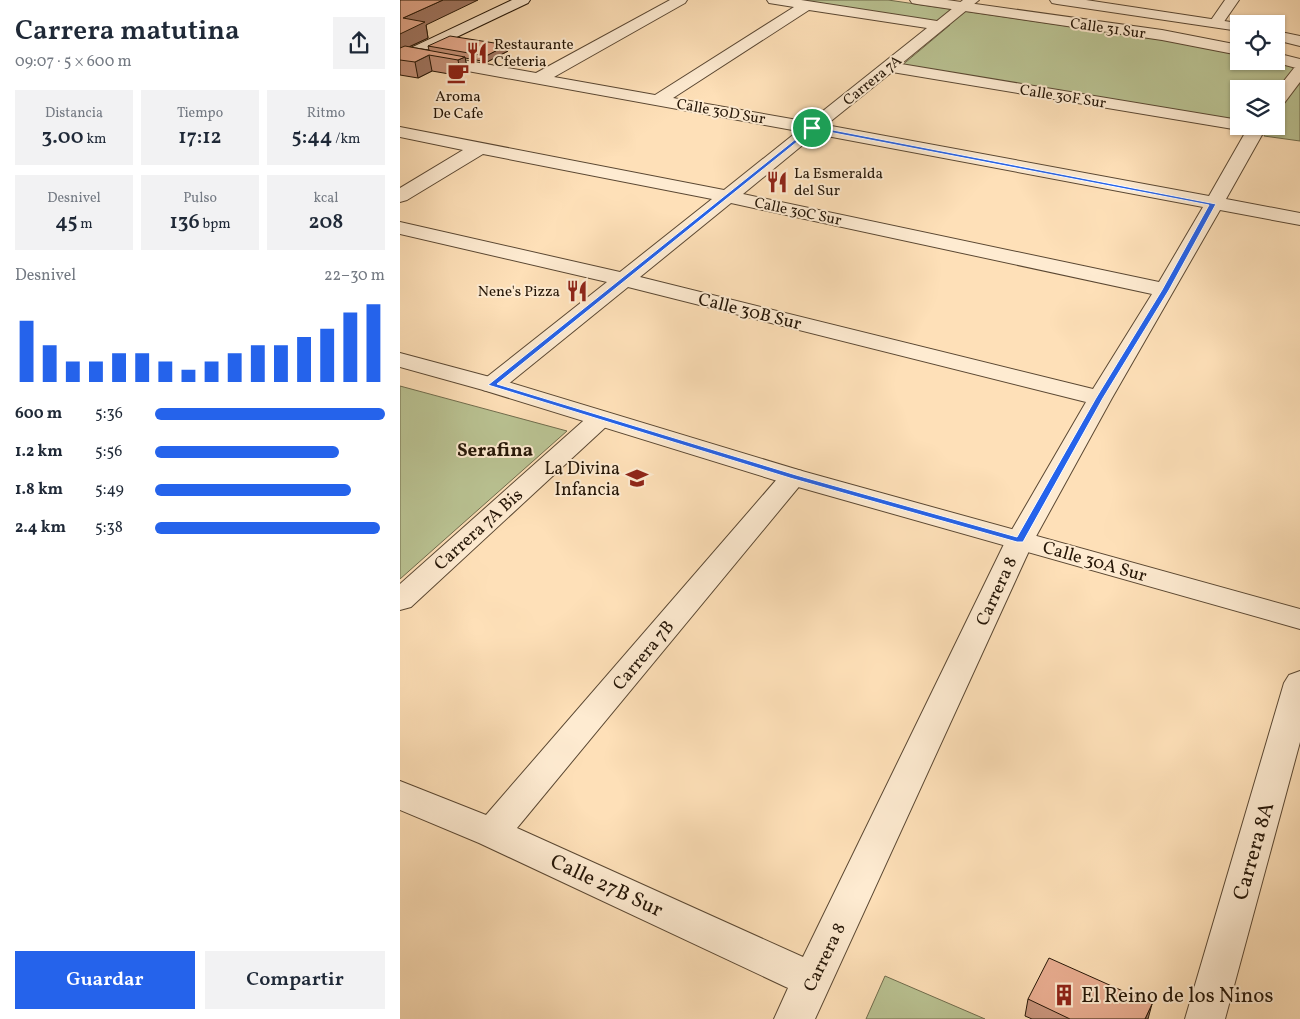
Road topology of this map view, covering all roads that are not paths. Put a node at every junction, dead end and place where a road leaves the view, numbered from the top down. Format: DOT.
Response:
graph roads {
  1 [pos="523,0"];
  2 [pos="680,0"];
  3 [pos="774,0"];
  4 [pos="917,0"];
  5 [pos="1057,0"];
  6 [pos="1232,0"];
  7 [pos="968,3"];
  8 [pos="807,5"];
  9 [pos="1216,23"];
  10 [pos="1230,25"];
  11 [pos="940,26"];
  12 [pos="1285,37"];
  13 [pos="1300,41"];
  14 [pos="1230,48"];
  15 [pos="404,57"];
  16 [pos="1285,60"];
  17 [pos="1300,64"];
  18 [pos="888,67"];
  19 [pos="1300,71"];
  20 [pos="538,79"];
  21 [pos="1285,90"];
  22 [pos="658,100"];
  23 [pos="1230,123"];
  24 [pos="812,128"];
  25 [pos="400,132"];
  26 [pos="1246,135"];
  27 [pos="479,148"];
  28 [pos="400,196"];
  29 [pos="727,196"];
  30 [pos="1213,204"];
  31 [pos="1300,219"];
  32 [pos="400,228"];
  33 [pos="623,279"];
  34 [pos="1165,290"];
  35 [pos="400,360"];
  36 [pos="492,385"];
  37 [pos="1100,398"];
  38 [pos="600,419"];
  39 [pos="793,477"];
  40 [pos="1020,540"];
  41 [pos="400,600"];
  42 [pos="1300,619"];
  43 [pos="1300,683"];
  44 [pos="400,795"];
  45 [pos="492,833"];
  46 [pos="812,980"];
  47 [pos="794,1019"];
  48 [pos="1206,1019"];
  1 -- 15 [label="street"];
  2 -- 20 [label="street"];
  3 -- 8 [label="street"];
  4 -- 7 [label="street, Calle 31 Sur"];
  5 -- 9 [label="street, Calle 31 Sur"];
  6 -- 9 [label="street"];
  7 -- 11 [label="street, Carrera 7A"];
  7 -- 14 [label="street, Calle 31 Sur"];
  8 -- 11 [label="street"];
  8 -- 22 [label="street"];
  9 -- 10 [label="street, Calle 31 Sur"];
  11 -- 18 [label="street, Carrera 7A"];
  12 -- 13 [label="street"];
  15 -- 20 [label="street, Calle 30D Sur"];
  16 -- 17 [label="street"];
  18 -- 23 [label="street, Calle 30F Sur"];
  18 -- 24 [label="street, Carrera 7A"];
  19 -- 21 [label="street"];
  20 -- 22 [label="street, Calle 30D Sur"];
  22 -- 24 [label="street, Calle 30D Sur"];
  24 -- 29 [label="street, Carrera 7A"];
  24 -- 30 [label="street, Calle 30D Sur"];
  25 -- 27 [label="street, Calle 30C Sur"];
  26 -- 30 [label="street, Carrera 8"];
  27 -- 28 [label="street"];
  27 -- 29 [label="street, Calle 30C Sur"];
  29 -- 33 [label="street, Carrera 7A"];
  29 -- 34 [label="street, Calle 30C Sur"];
  30 -- 31 [label="street, Calle 30D Sur"];
  30 -- 34 [label="street, Carrera 8"];
  32 -- 33 [label="street, Calle 30B Sur"];
  33 -- 36 [label="street, Carrera 7A"];
  33 -- 37 [label="street, Calle 30B Sur"];
  34 -- 37 [label="street, Carrera 8"];
  35 -- 36 [label="street, Calle 30A Sur"];
  36 -- 38 [label="street, Calle 30A Sur"];
  37 -- 40 [label="street, Carrera 8"];
  38 -- 39 [label="street, Calle 30A Sur"];
  38 -- 41 [label="street, Carrera 7A Bis"];
  39 -- 40 [label="street, Calle 30A Sur"];
  39 -- 45 [label="street, Carrera 7B"];
  40 -- 42 [label="street, Calle 30A Sur"];
  40 -- 46 [label="street, Carrera 8"];
  43 -- 48 [label="street, Carrera 8A"];
  44 -- 45 [label="street, Calle 27B Sur"];
  45 -- 46 [label="street, Calle 27B Sur"];
  46 -- 47 [label="street, Carrera 8"];
}
